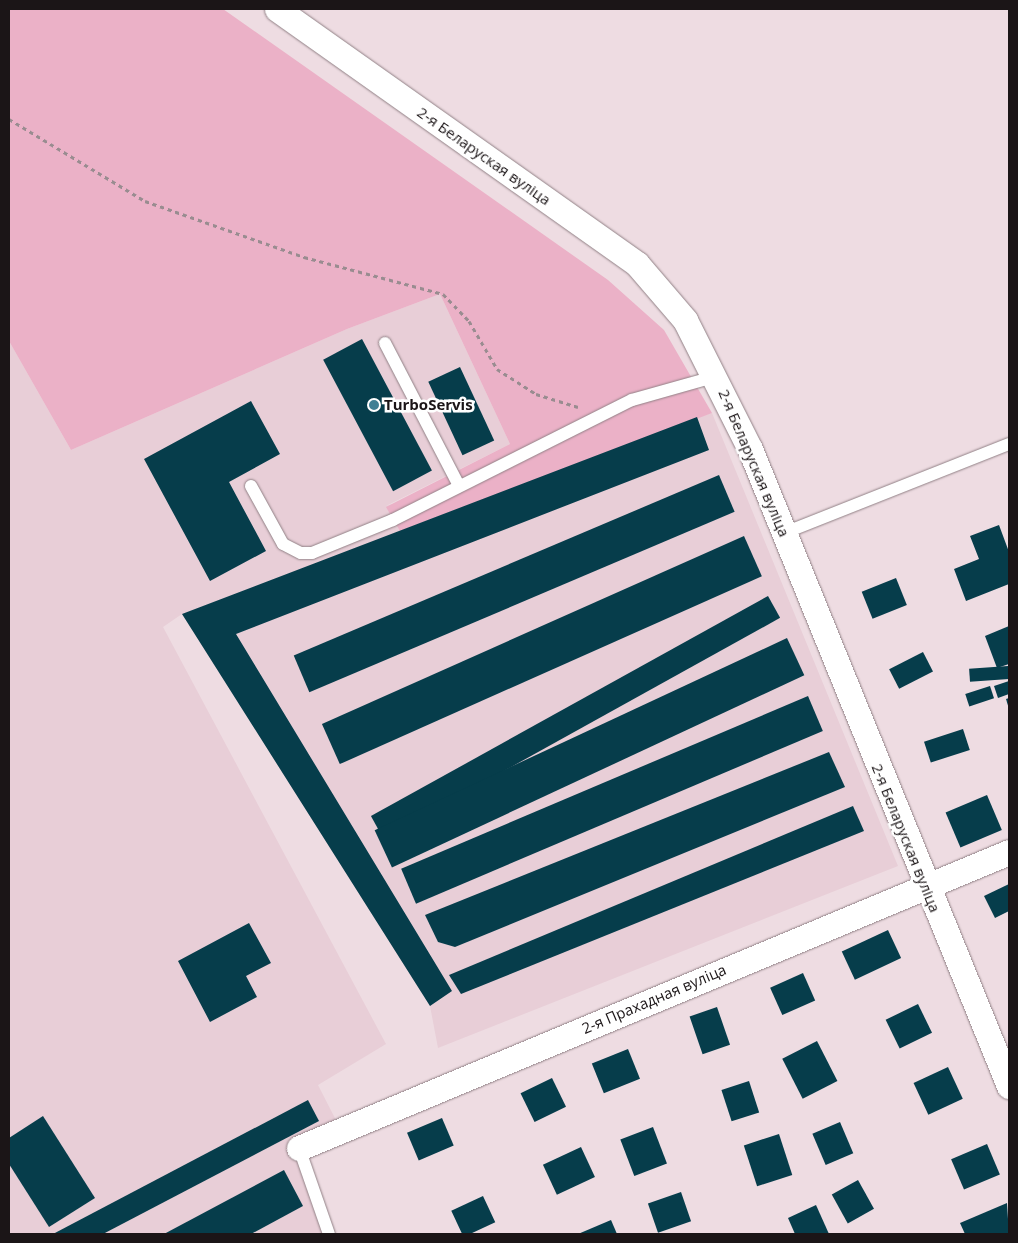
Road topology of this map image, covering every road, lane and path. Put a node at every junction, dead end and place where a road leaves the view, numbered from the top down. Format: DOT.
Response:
graph roads {
  1 [pos="277,9"];
  2 [pos="9,119"];
  3 [pos="385,344"];
  4 [pos="716,376"];
  5 [pos="600,414"];
  6 [pos="1009,444"];
  7 [pos="251,486"];
  8 [pos="458,486"];
  9 [pos="784,533"];
  10 [pos="1009,852"];
  11 [pos="925,886"];
  12 [pos="1009,1086"];
  13 [pos="299,1148"];
  14 [pos="329,1234"];
  1 -- 4 [label="street, 2-я Беларуская вуліца"];
  2 -- 5 [label="path"];
  3 -- 8 [label="lane"];
  4 -- 5 [label="lane"];
  4 -- 9 [label="street, 2-я Беларуская вуліца"];
  5 -- 8 [label="lane"];
  6 -- 9 [label="lane"];
  7 -- 8 [label="lane"];
  9 -- 11 [label="street, 2-я Беларуская вуліца"];
  10 -- 11 [label="street, 2-я Прахадная вуліца"];
  11 -- 12 [label="street, 2-я Беларуская вуліца"];
  11 -- 13 [label="street, 2-я Прахадная вуліца"];
  13 -- 14 [label="lane"];
}
